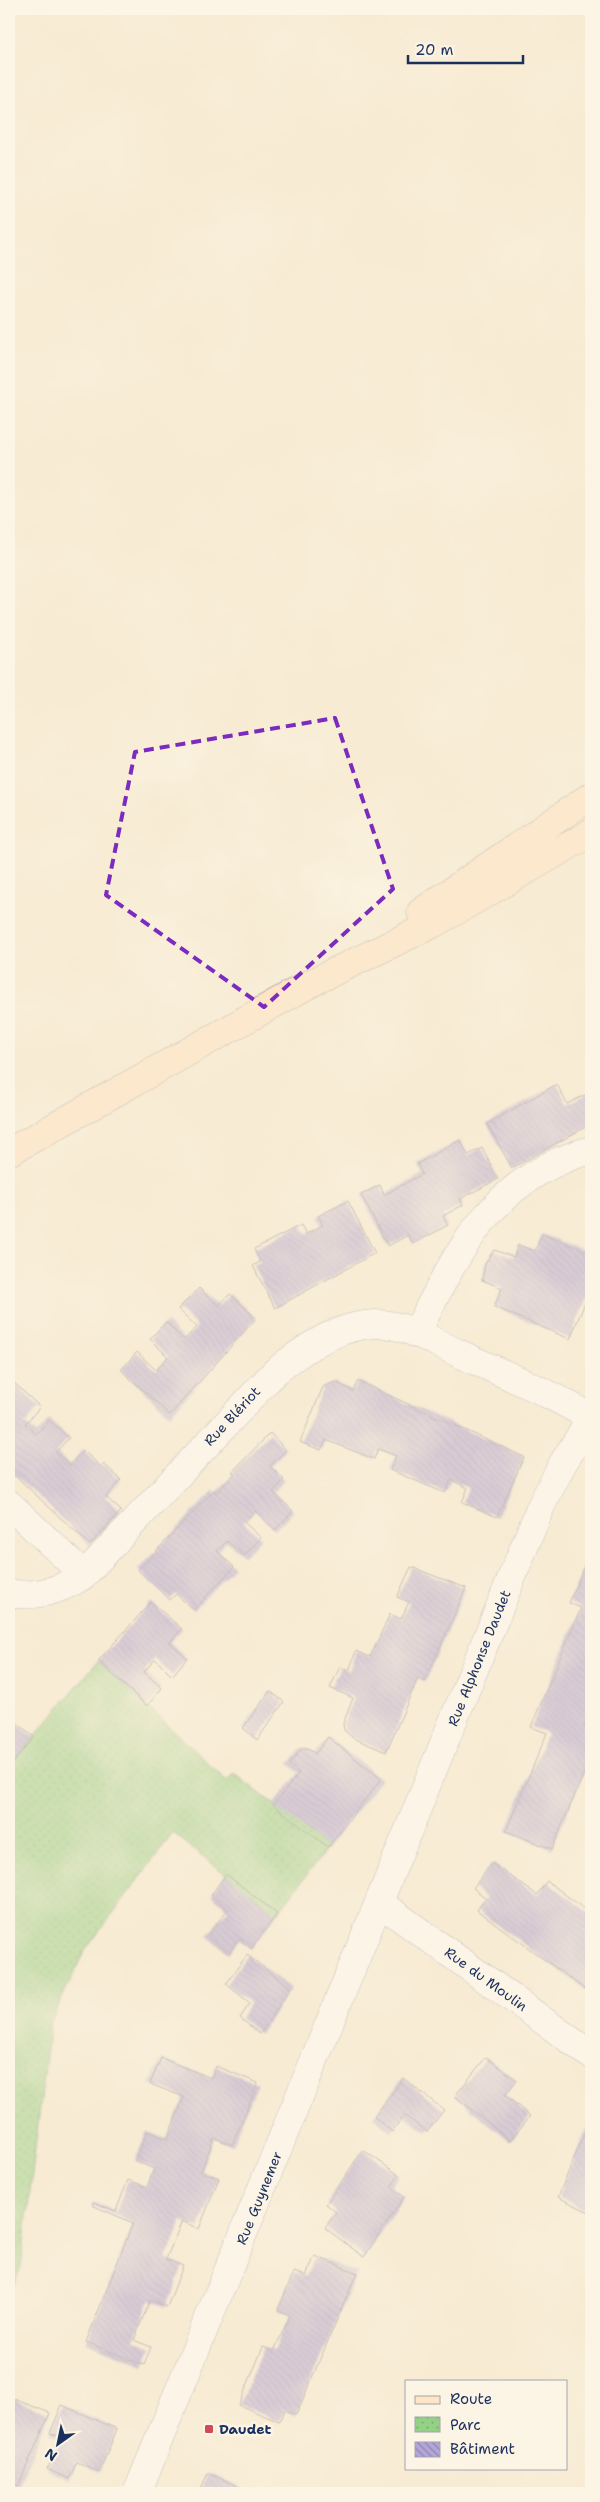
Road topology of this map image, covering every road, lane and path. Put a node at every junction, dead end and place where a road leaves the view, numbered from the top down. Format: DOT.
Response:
graph roads {
  1 [pos="591,796"];
  2 [pos="591,833"];
  3 [pos="315,981"];
  4 [pos="591,1150"];
  5 [pos="9,1152"];
  6 [pos="416,1334"];
  7 [pos="591,1418"];
  8 [pos="9,1504"];
  9 [pos="84,1575"];
  10 [pos="9,1593"];
  11 [pos="380,1903"];
  12 [pos="591,2055"];
  13 [pos="137,2493"];
  1 -- 3 [label="main road"];
  2 -- 3 [label="main road"];
  3 -- 5 [label="main road"];
  4 -- 6 [label="street"];
  6 -- 7 [label="street, Rue Blériot"];
  6 -- 9 [label="street, Rue Blériot"];
  7 -- 11 [label="street, Rue Alphonse Daudet"];
  8 -- 9 [label="street"];
  9 -- 10 [label="street, Rue Blériot"];
  11 -- 12 [label="street, Rue du Moulin"];
  11 -- 13 [label="street, Rue Guynemer"];
}
